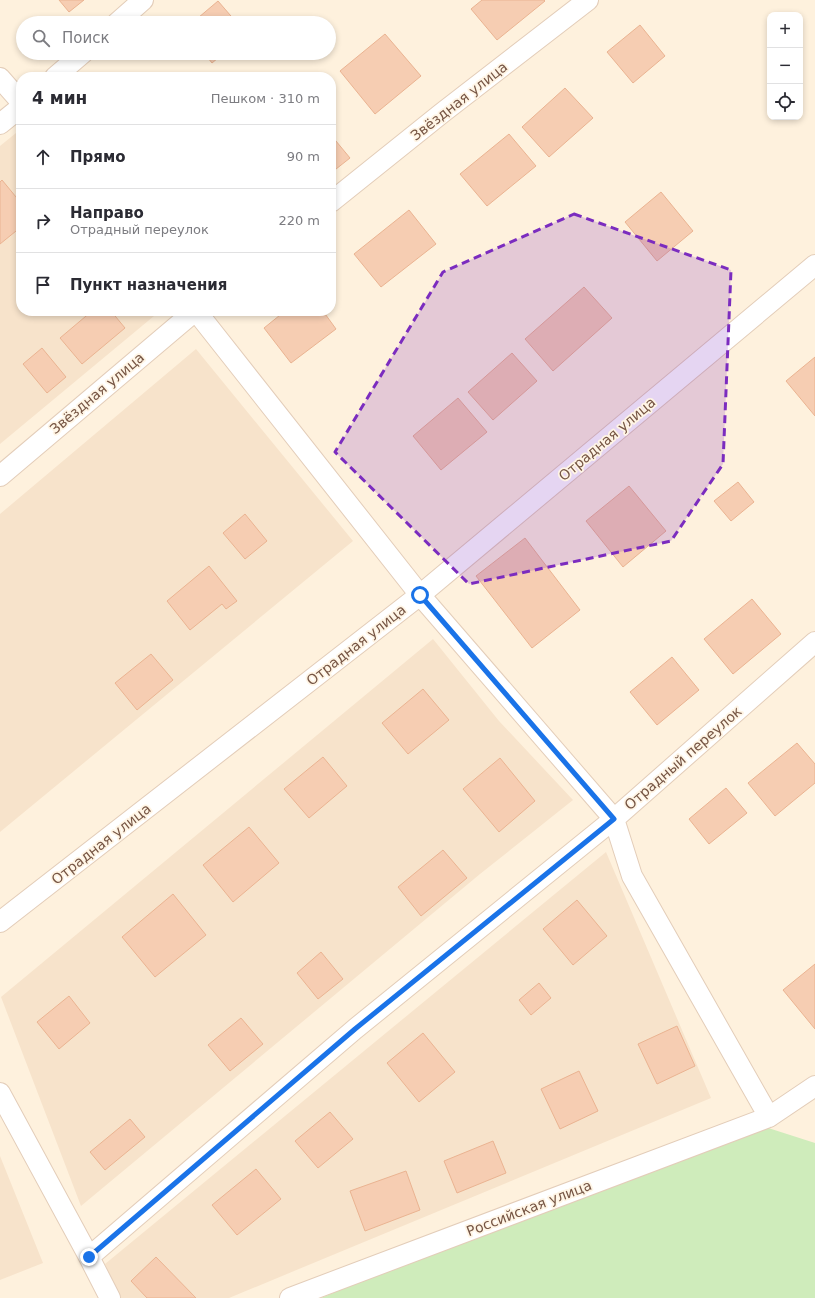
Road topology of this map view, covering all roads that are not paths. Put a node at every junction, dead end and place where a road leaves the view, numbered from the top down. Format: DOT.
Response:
graph roads {
  1 [pos="143,0"];
  2 [pos="588,0"];
  3 [pos="125,16"];
  4 [pos="75,60"];
  5 [pos="61,72"];
  6 [pos="0,78"];
  7 [pos="16,96"];
  8 [pos="16,111"];
  9 [pos="0,124"];
  10 [pos="336,198"];
  11 [pos="815,265"];
  12 [pos="189,316"];
  13 [pos="199,316"];
  14 [pos="0,476"];
  15 [pos="420,595"];
  16 [pos="815,642"];
  17 [pos="614,819"];
  18 [pos="0,922"];
  19 [pos="815,1086"];
  20 [pos="0,1093"];
  21 [pos="768,1117"];
  22 [pos="89,1257"];
  23 [pos="110,1298"];
  24 [pos="290,1298"];
  1 -- 3 [label="street"];
  2 -- 10 [label="street, Звёздная улица"];
  4 -- 5 [label="street"];
  6 -- 7 [label="street"];
  8 -- 9 [label="street"];
  11 -- 15 [label="street, Отрадная улица"];
  12 -- 14 [label="street, Звёздная улица"];
  13 -- 15 [label="street"];
  15 -- 17 [label="street"];
  15 -- 18 [label="street, Отрадная улица"];
  16 -- 17 [label="street, Отрадный переулок"];
  17 -- 21 [label="street"];
  17 -- 22 [label="street, Отрадный переулок"];
  19 -- 21 [label="street, Российская улица"];
  20 -- 22 [label="street"];
  21 -- 24 [label="street, Российская улица"];
  22 -- 23 [label="street"];
}
